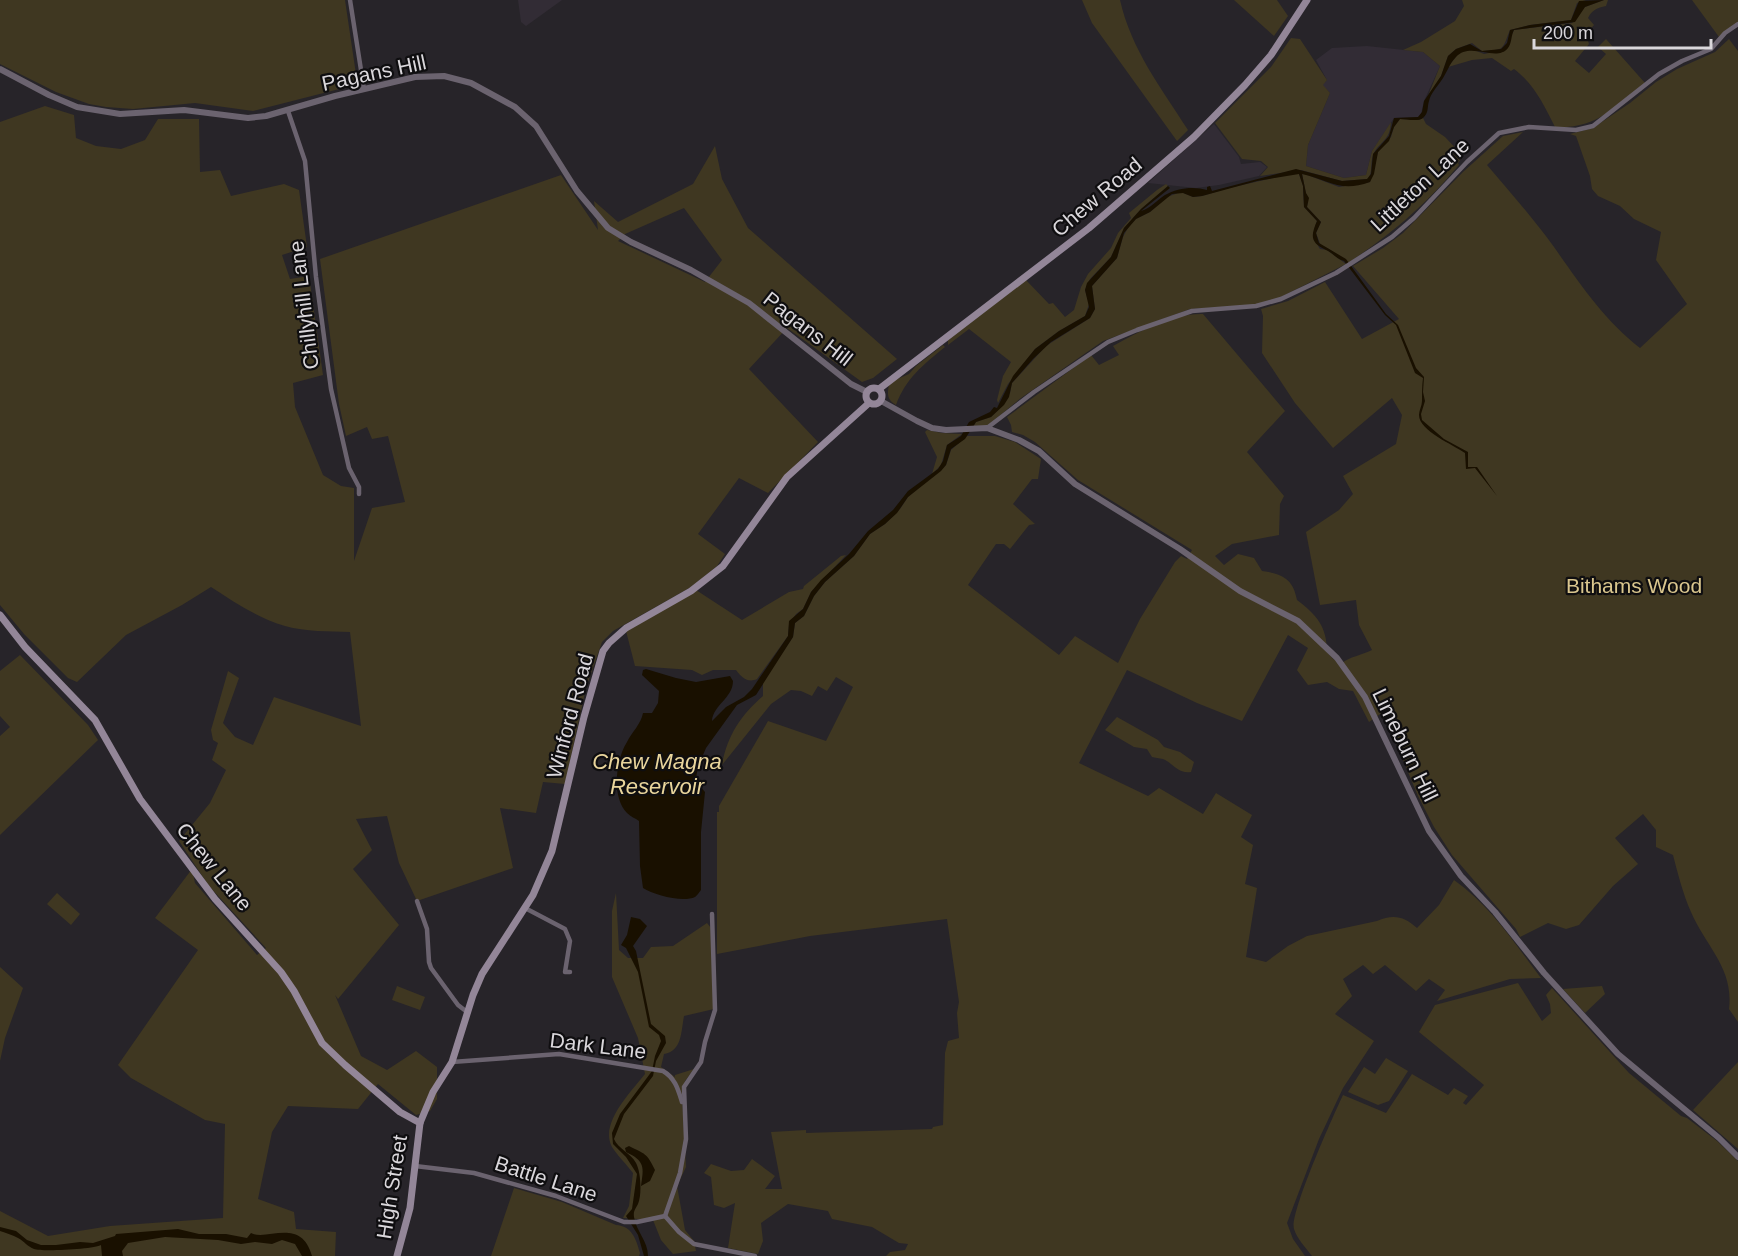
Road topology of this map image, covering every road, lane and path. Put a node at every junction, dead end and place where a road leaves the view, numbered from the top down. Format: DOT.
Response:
graph roads {
  1 [pos="350,0"];
  2 [pos="1307,0"];
  3 [pos="1738,24"];
  4 [pos="0,69"];
  5 [pos="364,89"];
  6 [pos="288,111"];
  7 [pos="879,389"];
  8 [pos="867,392"];
  9 [pos="881,401"];
  10 [pos="869,403"];
  11 [pos="987,428"];
  12 [pos="359,494"];
  13 [pos="0,615"];
  14 [pos="417,901"];
  15 [pos="525,908"];
  16 [pos="712,914"];
  17 [pos="565,972"];
  18 [pos="467,1012"];
  19 [pos="452,1062"];
  20 [pos="683,1105"];
  21 [pos="420,1123"];
  22 [pos="1738,1157"];
  23 [pos="415,1166"];
  24 [pos="665,1216"];
  25 [pos="397,1256"];
  26 [pos="755,1256"];
  1 -- 5 [label="street"];
  2 -- 7 [label="main road, Chew Road"];
  3 -- 11 [label="street, Littleton Lane"];
  4 -- 6 [label="street, Pagans Hill"];
  5 -- 6 [label="street, Pagans Hill"];
  5 -- 8 [label="street, Pagans Hill"];
  6 -- 12 [label="street, Chillyhill Lane"];
  7 -- 8 [label="main road"];
  7 -- 9 [label="main road"];
  8 -- 10 [label="main road"];
  9 -- 10 [label="main road"];
  9 -- 11 [label="street, Limeburn Hill"];
  10 -- 15 [label="main road, Winford Road"];
  11 -- 22 [label="street, Limeburn Hill"];
  13 -- 21 [label="main road, Chew Lane"];
  14 -- 18 [label="street"];
  15 -- 17 [label="street"];
  15 -- 18 [label="main road, Winford Road"];
  16 -- 20 [label="street"];
  18 -- 19 [label="main road, Winford Road"];
  19 -- 20 [label="street, Dark Lane"];
  19 -- 21 [label="main road, Winford Road"];
  20 -- 24 [label="street"];
  21 -- 23 [label="main road, High Street"];
  23 -- 24 [label="street, Battle Lane"];
  23 -- 25 [label="main road, High Street"];
  24 -- 26 [label="street"];
}
